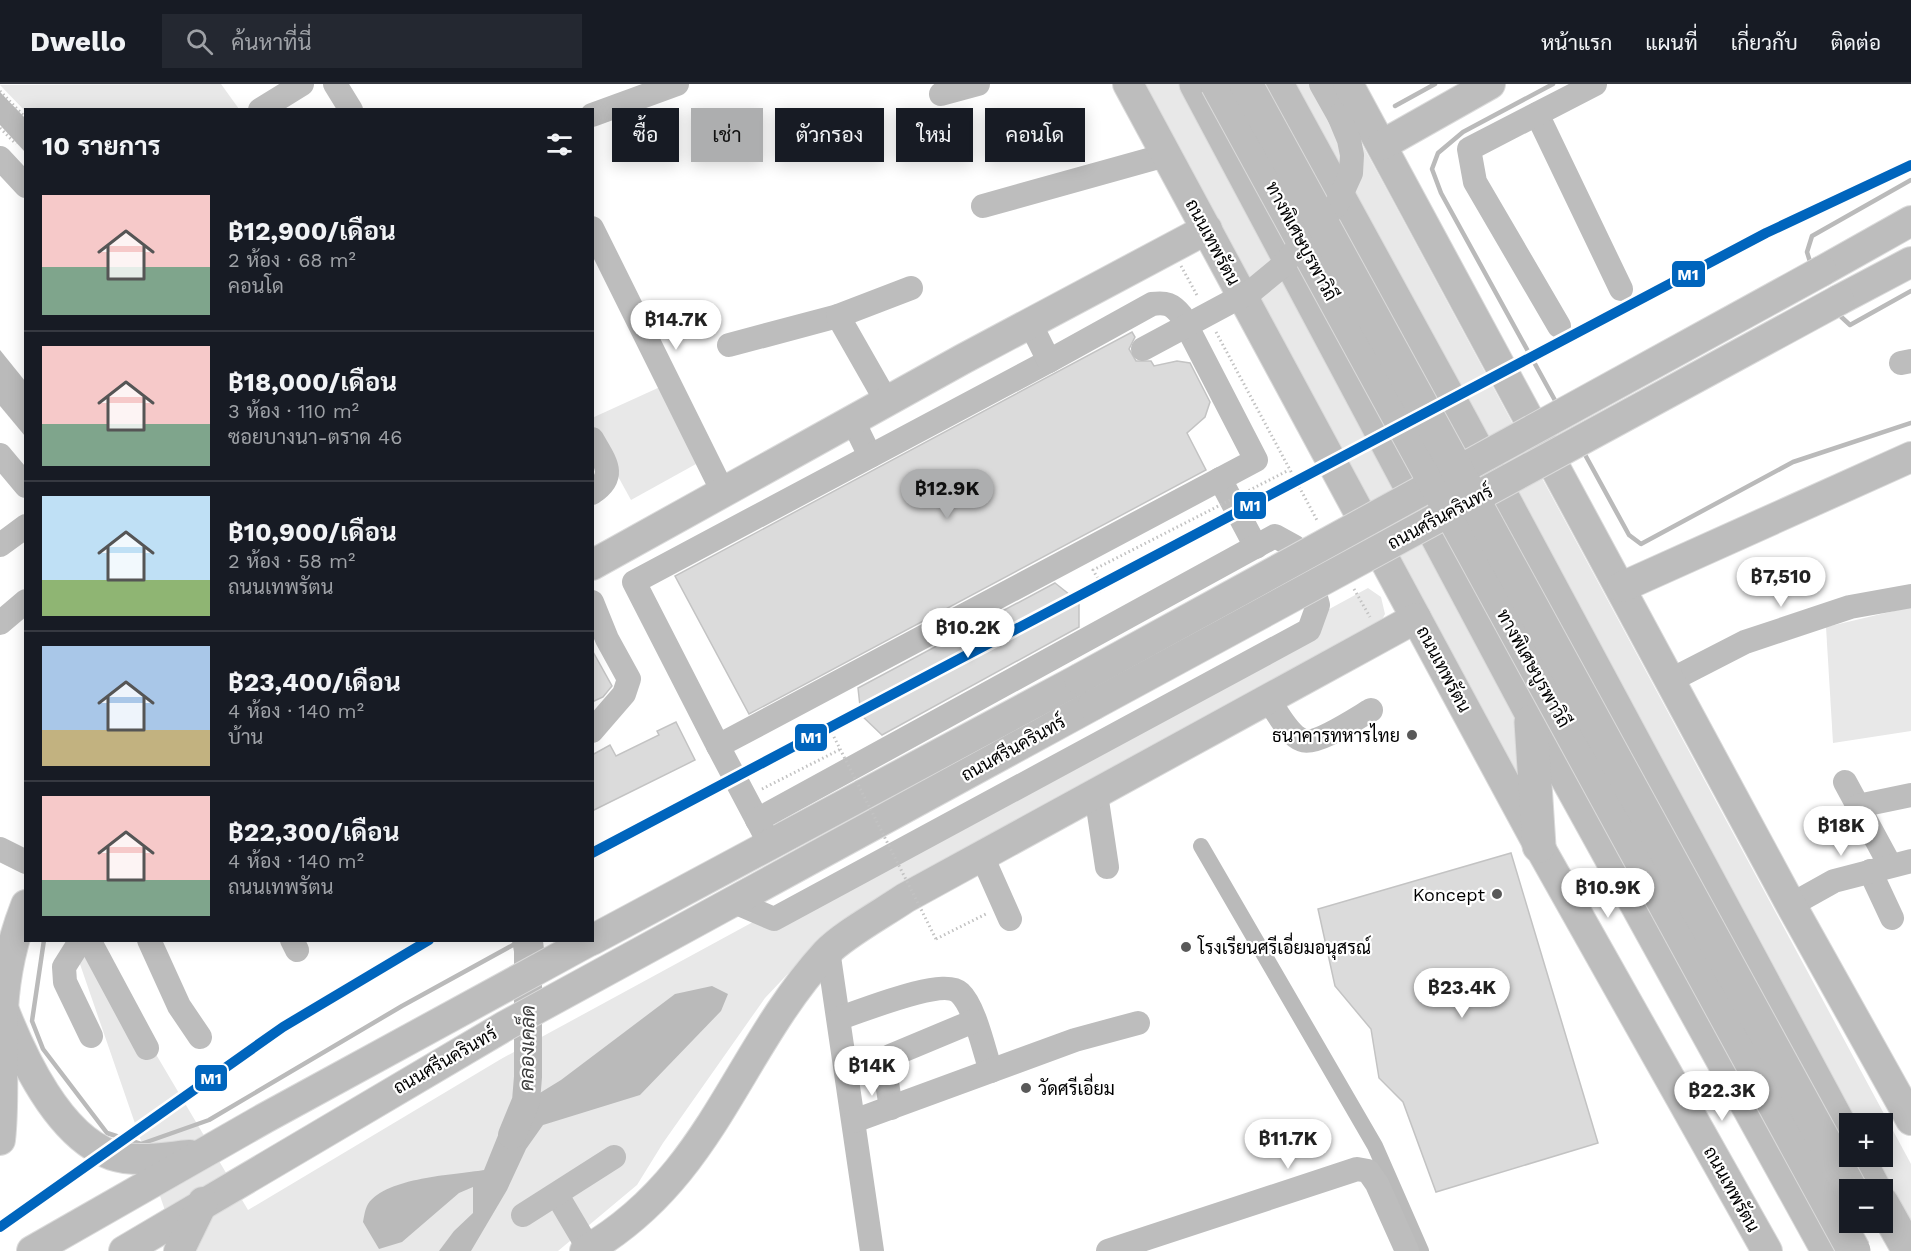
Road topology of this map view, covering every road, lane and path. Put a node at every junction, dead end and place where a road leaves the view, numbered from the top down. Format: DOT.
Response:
graph roads {
  1 [pos="302,84"];
  2 [pos="335,84"];
  3 [pos="677,84"];
  4 [pos="978,84"];
  5 [pos="1128,84"];
  6 [pos="1196,84"];
  7 [pos="1216,84"];
  8 [pos="1246,84"];
  9 [pos="1264,84"];
  10 [pos="1277,84"];
  11 [pos="1321,84"];
  12 [pos="1348,84"];
  13 [pos="1490,84"];
  14 [pos="1594,84"];
  15 [pos="0,91"];
  16 [pos="941,94"];
  17 [pos="270,107"];
  18 [pos="348,108"];
  19 [pos="594,114"];
  20 [pos="1537,114"];
  21 [pos="24,116"];
  22 [pos="0,128"];
  23 [pos="1382,145"];
  24 [pos="8,152"];
  25 [pos="1166,154"];
  26 [pos="24,182"];
  27 [pos="983,206"];
  28 [pos="1911,221"];
  29 [pos="1207,229"];
  30 [pos="594,232"];
  31 [pos="1911,262"];
  32 [pos="911,288"];
  33 [pos="1621,288"];
  34 [pos="838,316"];
  35 [pos="1030,323"];
  36 [pos="1559,326"];
  37 [pos="729,345"];
  38 [pos="1143,349"];
  39 [pos="1049,361"];
  40 [pos="887,402"];
  41 [pos="1254,404"];
  42 [pos="853,421"];
  43 [pos="594,443"];
  44 [pos="0,455"];
  45 [pos="870,456"];
  46 [pos="1911,457"];
  47 [pos="1289,470"];
  48 [pos="1220,479"];
  49 [pos="24,484"];
  50 [pos="723,492"];
  51 [pos="594,493"];
  52 [pos="1321,527"];
  53 [pos="24,528"];
  54 [pos="8,544"];
  55 [pos="1256,547"];
  56 [pos="594,564"];
  57 [pos="1622,587"];
  58 [pos="1911,596"];
  59 [pos="1079,602"];
  60 [pos="24,603"];
  61 [pos="594,612"];
  62 [pos="943,614"];
  63 [pos="1416,618"];
  64 [pos="0,623"];
  65 [pos="951,630"];
  66 [pos="600,642"];
  67 [pos="1671,680"];
  68 [pos="1086,692"];
  69 [pos="1268,700"];
  70 [pos="1371,710"];
  71 [pos="1530,711"];
  72 [pos="861,715"];
  73 [pos="594,729"];
  74 [pos="718,746"];
  75 [pos="840,749"];
  76 [pos="1845,782"];
  77 [pos="1096,794"];
  78 [pos="1911,795"];
  79 [pos="745,798"];
  80 [pos="1858,806"];
  81 [pos="764,833"];
  82 [pos="1539,846"];
  83 [pos="0,849"];
  84 [pos="982,856"];
  85 [pos="24,861"];
  86 [pos="1890,866"];
  87 [pos="1107,867"];
  88 [pos="732,901"];
  89 [pos="1791,905"];
  90 [pos="24,910"];
  91 [pos="1007,912"];
  92 [pos="1892,918"];
  93 [pos="594,939"];
  94 [pos="80,942"];
  95 [pos="90,942"];
  96 [pos="150,942"];
  97 [pos="588,942"];
  98 [pos="828,950"];
  99 [pos="840,1018"];
  100 [pos="974,1021"];
  101 [pos="1138,1023"];
  102 [pos="2,1027"];
  103 [pos="91,1036"];
  104 [pos="200,1037"];
  105 [pos="147,1047"];
  106 [pos="992,1071"];
  107 [pos="891,1108"];
  108 [pos="1911,1119"];
  109 [pos="854,1121"];
  110 [pos="1839,1123"];
  111 [pos="1839,1136"];
  112 [pos="0,1140"];
  113 [pos="200,1154"];
  114 [pos="614,1157"];
  115 [pos="1845,1179"];
  116 [pos="557,1195"];
  117 [pos="203,1202"];
  118 [pos="523,1215"];
  119 [pos="1893,1223"];
  120 [pos="1875,1233"];
  121 [pos="1893,1233"];
  122 [pos="587,1250"];
  123 [pos="32,1251"];
  124 [pos="124,1251"];
  125 [pos="179,1251"];
  126 [pos="872,1251"];
  127 [pos="1108,1251"];
  128 [pos="1407,1251"];
  129 [pos="1767,1251"];
  130 [pos="1828,1251"];
  131 [pos="1854,1251"];
  132 [pos="1884,1251"];
  133 [pos="1903,1251"];
  134 [pos="1909,1251"];
  1 -- 17 [label="street"];
  2 -- 18 [label="street"];
  3 -- 19 [label="street"];
  4 -- 16 [label="street"];
  5 -- 25 [label="main road, ถนนเทพรัตน"];
  6 -- 71 [label="highway"];
  7 -- 131 [label="highway, ทางพิเศษบูรพาวิถี, bridge"];
  8 -- 115 [label="highway, ทางพิเศษบูรพาวิถี, bridge"];
  9 -- 111 [label="highway, bridge"];
  10 -- 110 [label="highway"];
  11 -- 38 [label="street, bridge"];
  12 -- 23 [label="main road"];
  13 -- 23 [label="main road"];
  14 -- 20 [label="street"];
  15 -- 21 [label="path"];
  20 -- 33 [label="street"];
  20 -- 36 [label="street"];
  22 -- 24 [label="path"];
  23 -- 57 [label="main road"];
  24 -- 26 [label="street"];
  25 -- 27 [label="street"];
  25 -- 29 [label="main road, ถนนเทพรัตน"];
  28 -- 68 [label="main road, ถนนศรีนครินทร์, bridge"];
  29 -- 35 [label="main road"];
  29 -- 63 [label="main road, ถนนเทพรัตน"];
  30 -- 50 [label="street"];
  31 -- 68 [label="main road, ถนนศรีนครินทร์, bridge"];
  32 -- 34 [label="street"];
  34 -- 37 [label="street"];
  34 -- 40 [label="street"];
  35 -- 39 [label="street"];
  35 -- 40 [label="main road"];
  39 -- 45 [label="street"];
  39 -- 48 [label="street"];
  40 -- 42 [label="main road"];
  41 -- 47 [label="path"];
  42 -- 45 [label="street"];
  42 -- 50 [label="main road"];
  43 -- 51 [label="street"];
  44 -- 49 [label="street"];
  45 -- 74 [label="street"];
  46 -- 57 [label="main road"];
  47 -- 52 [label="path"];
  47 -- 59 [label="path, bridge"];
  48 -- 55 [label="street"];
  48 -- 74 [label="street"];
  50 -- 56 [label="main road"];
  53 -- 54 [label="street"];
  55 -- 81 [label="street"];
  55 -- 88 [label="street"];
  57 -- 67 [label="main road"];
  58 -- 67 [label="street"];
  60 -- 64 [label="street"];
  61 -- 66 [label="street"];
  62 -- 65 [label="path, bridge"];
  63 -- 69 [label="main road"];
  63 -- 82 [label="main road, ถนนเทพรัตน"];
  66 -- 73 [label="street"];
  67 -- 89 [label="main road"];
  68 -- 81 [label="main road, ถนนศรีนครินทร์"];
  68 -- 88 [label="main road, ถนนศรีนครินทร์"];
  69 -- 70 [label="street"];
  69 -- 77 [label="main road"];
  71 -- 82 [label="highway"];
  71 -- 130 [label="highway"];
  72 -- 75 [label="path, bridge"];
  74 -- 79 [label="street"];
  75 -- 79 [label="path"];
  75 -- 91 [label="path, bridge"];
  76 -- 80 [label="street"];
  77 -- 84 [label="main road"];
  77 -- 87 [label="street"];
  78 -- 80 [label="street"];
  79 -- 81 [label="street"];
  80 -- 86 [label="street"];
  81 -- 93 [label="main road, ถนนศรีนครินทร์"];
  82 -- 129 [label="main road, ถนนเทพรัตน"];
  83 -- 85 [label="street"];
  84 -- 91 [label="street"];
  84 -- 98 [label="main road"];
  86 -- 89 [label="street"];
  86 -- 92 [label="street"];
  88 -- 117 [label="main road, ถนนศรีนครินทร์"];
  89 -- 108 [label="main road"];
  90 -- 102 [label="main road"];
  94 -- 103 [label="street"];
  95 -- 105 [label="street"];
  96 -- 104 [label="street"];
  97 -- 113 [label="main road, ถนนศรีนครินทร์"];
  98 -- 99 [label="street"];
  98 -- 122 [label="main road"];
  99 -- 100 [label="street"];
  99 -- 109 [label="street"];
  100 -- 106 [label="street"];
  100 -- 107 [label="street"];
  101 -- 106 [label="street"];
  102 -- 112 [label="main road"];
  102 -- 113 [label="main road"];
  106 -- 107 [label="street"];
  107 -- 109 [label="street"];
  109 -- 126 [label="street"];
  113 -- 123 [label="main road, ถนนศรีนครินทร์"];
  114 -- 116 [label="street"];
  116 -- 118 [label="street"];
  116 -- 122 [label="street"];
  117 -- 124 [label="main road, ถนนศรีนครินทร์"];
  117 -- 125 [label="main road"];
  119 -- 134 [label="highway"];
  120 -- 132 [label="highway"];
  121 -- 133 [label="highway"];
  127 -- 128 [label="street"];
}
